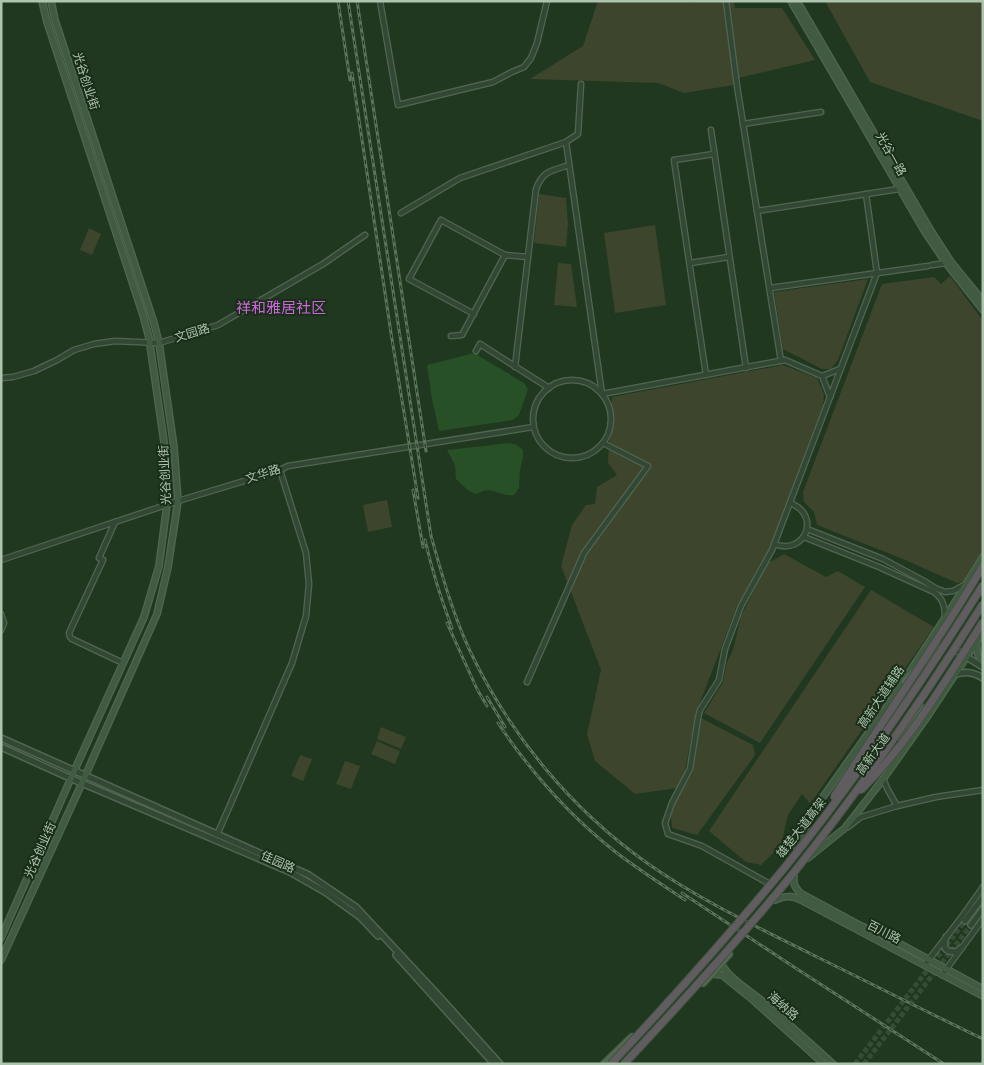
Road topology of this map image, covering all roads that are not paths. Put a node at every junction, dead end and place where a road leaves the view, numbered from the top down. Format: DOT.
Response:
graph roads {
  1 [pos="42,1"];
  2 [pos="51,1"];
  3 [pos="380,1"];
  4 [pos="547,1"];
  5 [pos="726,1"];
  6 [pos="790,1"];
  7 [pos="797,1"];
  8 [pos="581,84"];
  9 [pos="821,112"];
  10 [pos="743,124"];
  11 [pos="711,130"];
  12 [pos="566,142"];
  13 [pos="714,154"];
  14 [pos="570,165"];
  15 [pos="899,189"];
  16 [pos="866,194"];
  17 [pos="757,211"];
  18 [pos="401,213"];
  19 [pos="365,235"];
  20 [pos="506,255"];
  21 [pos="729,256"];
  22 [pos="528,257"];
  23 [pos="690,263"];
  24 [pos="946,263"];
  25 [pos="877,273"];
  26 [pos="770,288"];
  27 [pos="983,301"];
  28 [pos="983,310"];
  29 [pos="474,314"];
  30 [pos="451,336"];
  31 [pos="150,343"];
  32 [pos="159,344"];
  33 [pos="476,351"];
  34 [pos="781,361"];
  35 [pos="515,367"];
  36 [pos="746,368"];
  37 [pos="840,369"];
  38 [pos="706,375"];
  39 [pos="822,376"];
  40 [pos="1,378"];
  41 [pos="549,388"];
  42 [pos="602,394"];
  43 [pos="830,397"];
  44 [pos="533,427"];
  45 [pos="603,443"];
  46 [pos="280,470"];
  47 [pos="178,501"];
  48 [pos="790,503"];
  49 [pos="167,505"];
  50 [pos="115,522"];
  51 [pos="807,529"];
  52 [pos="804,537"];
  53 [pos="774,544"];
  54 [pos="983,557"];
  55 [pos="1,560"];
  56 [pos="983,566"];
  57 [pos="983,580"];
  58 [pos="967,583"];
  59 [pos="983,584"];
  60 [pos="983,604"];
  61 [pos="983,610"];
  62 [pos="1,614"];
  63 [pos="946,618"];
  64 [pos="983,622"];
  65 [pos="1,630"];
  66 [pos="983,632"];
  67 [pos="976,642"];
  68 [pos="940,647"];
  69 [pos="957,651"];
  70 [pos="966,657"];
  71 [pos="983,662"];
  72 [pos="123,663"];
  73 [pos="983,667"];
  74 [pos="954,675"];
  75 [pos="983,678"];
  76 [pos="905,680"];
  77 [pos="527,682"];
  78 [pos="1,738"];
  79 [pos="1,747"];
  80 [pos="74,770"];
  81 [pos="85,775"];
  82 [pos="71,778"];
  83 [pos="883,778"];
  84 [pos="82,782"];
  85 [pos="983,790"];
  86 [pos="845,806"];
  87 [pos="897,806"];
  88 [pos="845,828"];
  89 [pos="217,835"];
  90 [pos="807,839"];
  91 [pos="797,848"];
  92 [pos="808,858"];
  93 [pos="794,876"];
  94 [pos="768,883"];
  95 [pos="983,887"];
  96 [pos="759,894"];
  97 [pos="983,897"];
  98 [pos="773,902"];
  99 [pos="983,909"];
  100 [pos="983,919"];
  101 [pos="965,921"];
  102 [pos="971,925"];
  103 [pos="946,937"];
  104 [pos="1,938"];
  105 [pos="716,944"];
  106 [pos="961,948"];
  107 [pos="729,954"];
  108 [pos="1,960"];
  109 [pos="927,962"];
  110 [pos="721,963"];
  111 [pos="944,972"];
  112 [pos="712,974"];
  113 [pos="983,989"];
  114 [pos="983,996"];
  115 [pos="630,1040"];
  116 [pos="641,1050"];
  117 [pos="494,1064"];
  118 [pos="500,1064"];
  119 [pos="604,1064"];
  120 [pos="610,1064"];
  121 [pos="624,1064"];
  122 [pos="628,1064"];
  123 [pos="824,1064"];
  124 [pos="833,1064"];
  1 -- 31 [label="main road, 光谷创业街"];
  2 -- 32 [label="main road, 光谷创业街"];
  3 -- 4 [label="street"];
  5 -- 10 [label="street"];
  6 -- 15 [label="main road, 光谷一路"];
  7 -- 27 [label="main road, 光谷一路"];
  8 -- 12 [label="street"];
  9 -- 10 [label="street"];
  10 -- 17 [label="street"];
  11 -- 13 [label="street"];
  12 -- 14 [label="street"];
  12 -- 18 [label="street"];
  13 -- 21 [label="street"];
  13 -- 23 [label="street"];
  14 -- 22 [label="street"];
  14 -- 42 [label="street"];
  15 -- 16 [label="street"];
  15 -- 24 [label="main road, 光谷一路"];
  16 -- 17 [label="street"];
  16 -- 25 [label="street"];
  17 -- 26 [label="street"];
  19 -- 32 [label="street, 文园路"];
  20 -- 22 [label="street"];
  20 -- 29 [label="street"];
  20 -- 29 [label="street"];
  21 -- 23 [label="street"];
  21 -- 36 [label="street"];
  22 -- 35 [label="street"];
  23 -- 38 [label="street"];
  24 -- 25 [label="street"];
  24 -- 28 [label="main road, 光谷一路"];
  25 -- 26 [label="street"];
  25 -- 37 [label="street"];
  26 -- 34 [label="street"];
  29 -- 30 [label="street"];
  31 -- 32 [label="street, 文园路"];
  31 -- 40 [label="street, 文园路"];
  31 -- 49 [label="main road, 光谷创业街"];
  32 -- 47 [label="main road, 光谷创业街"];
  33 -- 35 [label="street"];
  34 -- 36 [label="street"];
  34 -- 39 [label="street"];
  35 -- 41 [label="street"];
  36 -- 38 [label="street"];
  37 -- 39 [label="street"];
  37 -- 43 [label="street"];
  38 -- 42 [label="street"];
  39 -- 43 [label="street"];
  41 -- 42 [label="street"];
  41 -- 44 [label="street"];
  42 -- 45 [label="street"];
  43 -- 48 [label="street"];
  44 -- 45 [label="street"];
  44 -- 46 [label="street, 文华路"];
  45 -- 77 [label="street"];
  46 -- 47 [label="street, 文华路"];
  46 -- 89 [label="street"];
  47 -- 49 [label="street, 文华路"];
  47 -- 81 [label="main road, 光谷创业街"];
  48 -- 51 [label="street"];
  48 -- 53 [label="street"];
  49 -- 50 [label="street, 文华路"];
  49 -- 72 [label="main road, 光谷创业街"];
  50 -- 55 [label="street, 文华路"];
  50 -- 72 [label="street"];
  51 -- 52 [label="street"];
  51 -- 58 [label="street"];
  52 -- 53 [label="street"];
  52 -- 63 [label="street"];
  53 -- 94 [label="street"];
  54 -- 58 [label="main road, 高新大道辅路"];
  56 -- 90 [label="highway, bridge"];
  57 -- 68 [label="main road, 高新大道"];
  58 -- 63 [label="main road, 高新大道辅路"];
  59 -- 90 [label="highway, 雄楚大道高架, bridge"];
  60 -- 86 [label="highway, 雄楚大道高架, bridge"];
  61 -- 69 [label="main road, 高新大道"];
  62 -- 65 [label="street"];
  63 -- 76 [label="main road, 高新大道辅路"];
  64 -- 86 [label="highway, bridge"];
  66 -- 67 [label="main road"];
  67 -- 70 [label="main road"];
  67 -- 71 [label="main road"];
  68 -- 76 [label="main road"];
  68 -- 91 [label="main road, 高新大道"];
  69 -- 70 [label="street"];
  69 -- 92 [label="main road, 高新大道"];
  70 -- 73 [label="street"];
  70 -- 74 [label="main road"];
  72 -- 80 [label="main road, 光谷创业街"];
  74 -- 75 [label="street"];
  74 -- 83 [label="main road"];
  76 -- 91 [label="main road, 高新大道辅路"];
  78 -- 80 [label="street, 佳园路"];
  79 -- 82 [label="street, 佳园路"];
  80 -- 81 [label="street, 佳园路"];
  80 -- 82 [label="main road, 光谷创业街"];
  81 -- 84 [label="main road, 光谷创业街"];
  81 -- 89 [label="street, 佳园路"];
  82 -- 84 [label="street, 佳园路"];
  82 -- 104 [label="main road, 光谷创业街"];
  83 -- 87 [label="street"];
  83 -- 88 [label="main road"];
  84 -- 108 [label="main road, 光谷创业街"];
  84 -- 117 [label="street, 佳园路"];
  85 -- 87 [label="street"];
  86 -- 121 [label="highway, 雄楚大道高架, bridge"];
  87 -- 88 [label="street"];
  88 -- 92 [label="main road"];
  89 -- 118 [label="street, 佳园路"];
  90 -- 120 [label="highway, 雄楚大道高架, bridge"];
  91 -- 94 [label="main road, 高新大道"];
  92 -- 93 [label="main road, 高新大道"];
  93 -- 98 [label="main road, 高新大道"];
  93 -- 109 [label="main road, 百川路"];
  94 -- 96 [label="main road, 高新大道"];
  95 -- 103 [label="street"];
  97 -- 101 [label="street"];
  98 -- 109 [label="main road, 百川路"];
  99 -- 102 [label="street"];
  100 -- 106 [label="street"];
  103 -- 106 [label="street"];
  103 -- 109 [label="street"];
  105 -- 115 [label="main road"];
  106 -- 111 [label="street"];
  107 -- 110 [label="main road"];
  109 -- 111 [label="main road, 百川路"];
  110 -- 112 [label="main road"];
  110 -- 124 [label="main road, 海纳路"];
  111 -- 113 [label="main road, 百川路"];
  111 -- 114 [label="main road, 百川路"];
  112 -- 116 [label="main road"];
  112 -- 123 [label="main road, 海纳路"];
  115 -- 116 [label="main road"];
  115 -- 119 [label="main road"];
  116 -- 122 [label="main road"];
}
